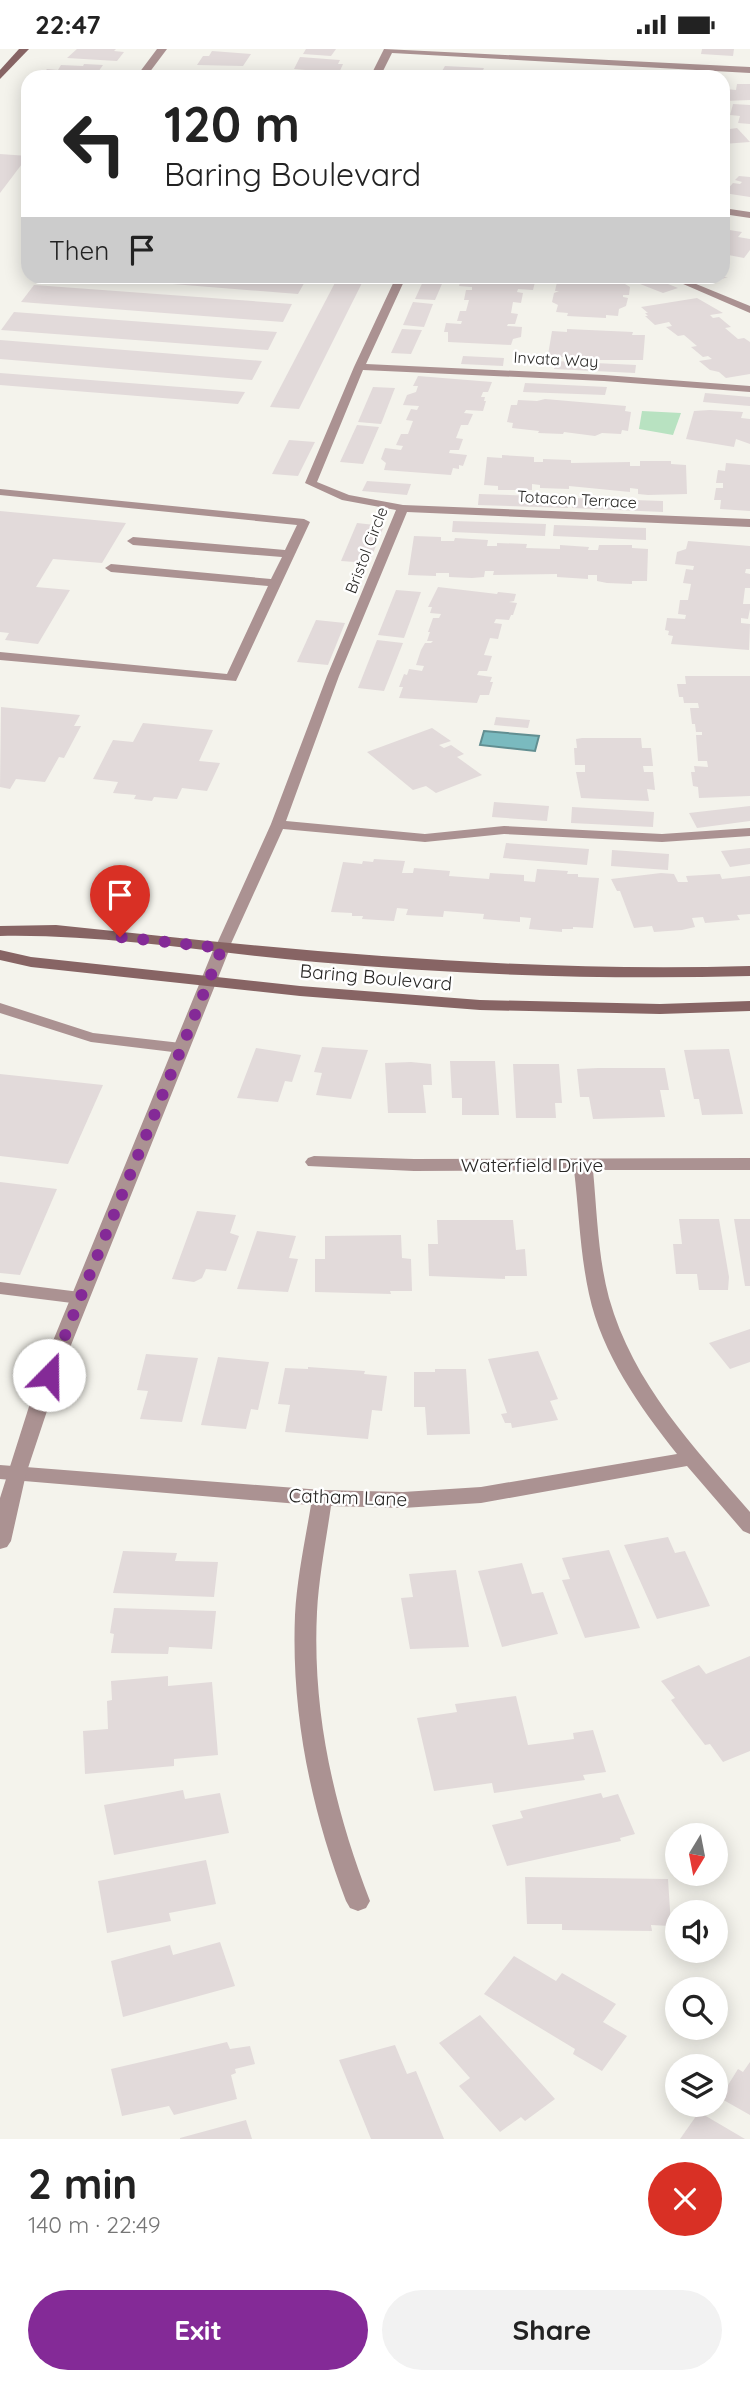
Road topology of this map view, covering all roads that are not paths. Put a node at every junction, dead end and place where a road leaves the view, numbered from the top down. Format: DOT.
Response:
graph roads {
  1 [pos="24,49"];
  2 [pos="162,49"];
  3 [pos="389,49"];
  4 [pos="662,65"];
  5 [pos="146,70"];
  6 [pos="378,70"];
  7 [pos="662,70"];
  8 [pos="750,70"];
  9 [pos="0,76"];
  10 [pos="730,212"];
  11 [pos="750,215"];
  12 [pos="398,284"];
  13 [pos="688,284"];
  14 [pos="750,310"];
  15 [pos="359,367"];
  16 [pos="750,389"];
  17 [pos="0,492"];
  18 [pos="403,508"];
  19 [pos="750,523"];
  20 [pos="133,541"];
  21 [pos="289,554"];
  22 [pos="111,568"];
  23 [pos="275,583"];
  24 [pos="0,656"];
  25 [pos="278,824"];
  26 [pos="750,832"];
  27 [pos="0,931"];
  28 [pos="222,948"];
  29 [pos="0,955"];
  30 [pos="750,971"];
  31 [pos="208,982"];
  32 [pos="750,1006"];
  33 [pos="0,1008"];
  34 [pos="181,1048"];
  35 [pos="314,1162"];
  36 [pos="750,1164"];
  37 [pos="583,1165"];
  38 [pos="0,1288"];
  39 [pos="80,1298"];
  40 [pos="693,1458"];
  41 [pos="8,1473"];
  42 [pos="322,1498"];
  43 [pos="750,1525"];
  44 [pos="0,1541"];
  45 [pos="358,1901"];
  1 -- 9 [label="main road"];
  2 -- 5 [label="street"];
  3 -- 4 [label="street"];
  3 -- 6 [label="street"];
  4 -- 7 [label="street"];
  4 -- 8 [label="street"];
  10 -- 11 [label="street"];
  12 -- 15 [label="lane, Bristol Circle"];
  13 -- 14 [label="lane"];
  15 -- 16 [label="lane, Invata Way"];
  15 -- 18 [label="lane, Bristol Circle"];
  17 -- 21 [label="lane"];
  18 -- 19 [label="lane, Totacon Terrace"];
  18 -- 25 [label="lane, Bristol Circle"];
  20 -- 21 [label="lane"];
  21 -- 23 [label="lane"];
  22 -- 23 [label="lane"];
  23 -- 24 [label="lane"];
  25 -- 26 [label="lane"];
  25 -- 28 [label="lane, Bristol Circle"];
  27 -- 28 [label="main road, Baring Boulevard"];
  28 -- 30 [label="main road, Baring Boulevard"];
  28 -- 31 [label="street"];
  29 -- 31 [label="main road, Baring Boulevard"];
  31 -- 32 [label="main road, Baring Boulevard"];
  31 -- 34 [label="street"];
  33 -- 34 [label="lane"];
  34 -- 39 [label="street"];
  35 -- 37 [label="street, Waterfield Drive"];
  36 -- 37 [label="street, Waterfield Drive"];
  37 -- 40 [label="street"];
  38 -- 39 [label="lane"];
  39 -- 41 [label="street"];
  40 -- 42 [label="street, Catham Lane"];
  40 -- 43 [label="street"];
  41 -- 42 [label="street, Catham Lane"];
  41 -- 44 [label="street"];
  42 -- 45 [label="street"];
}
